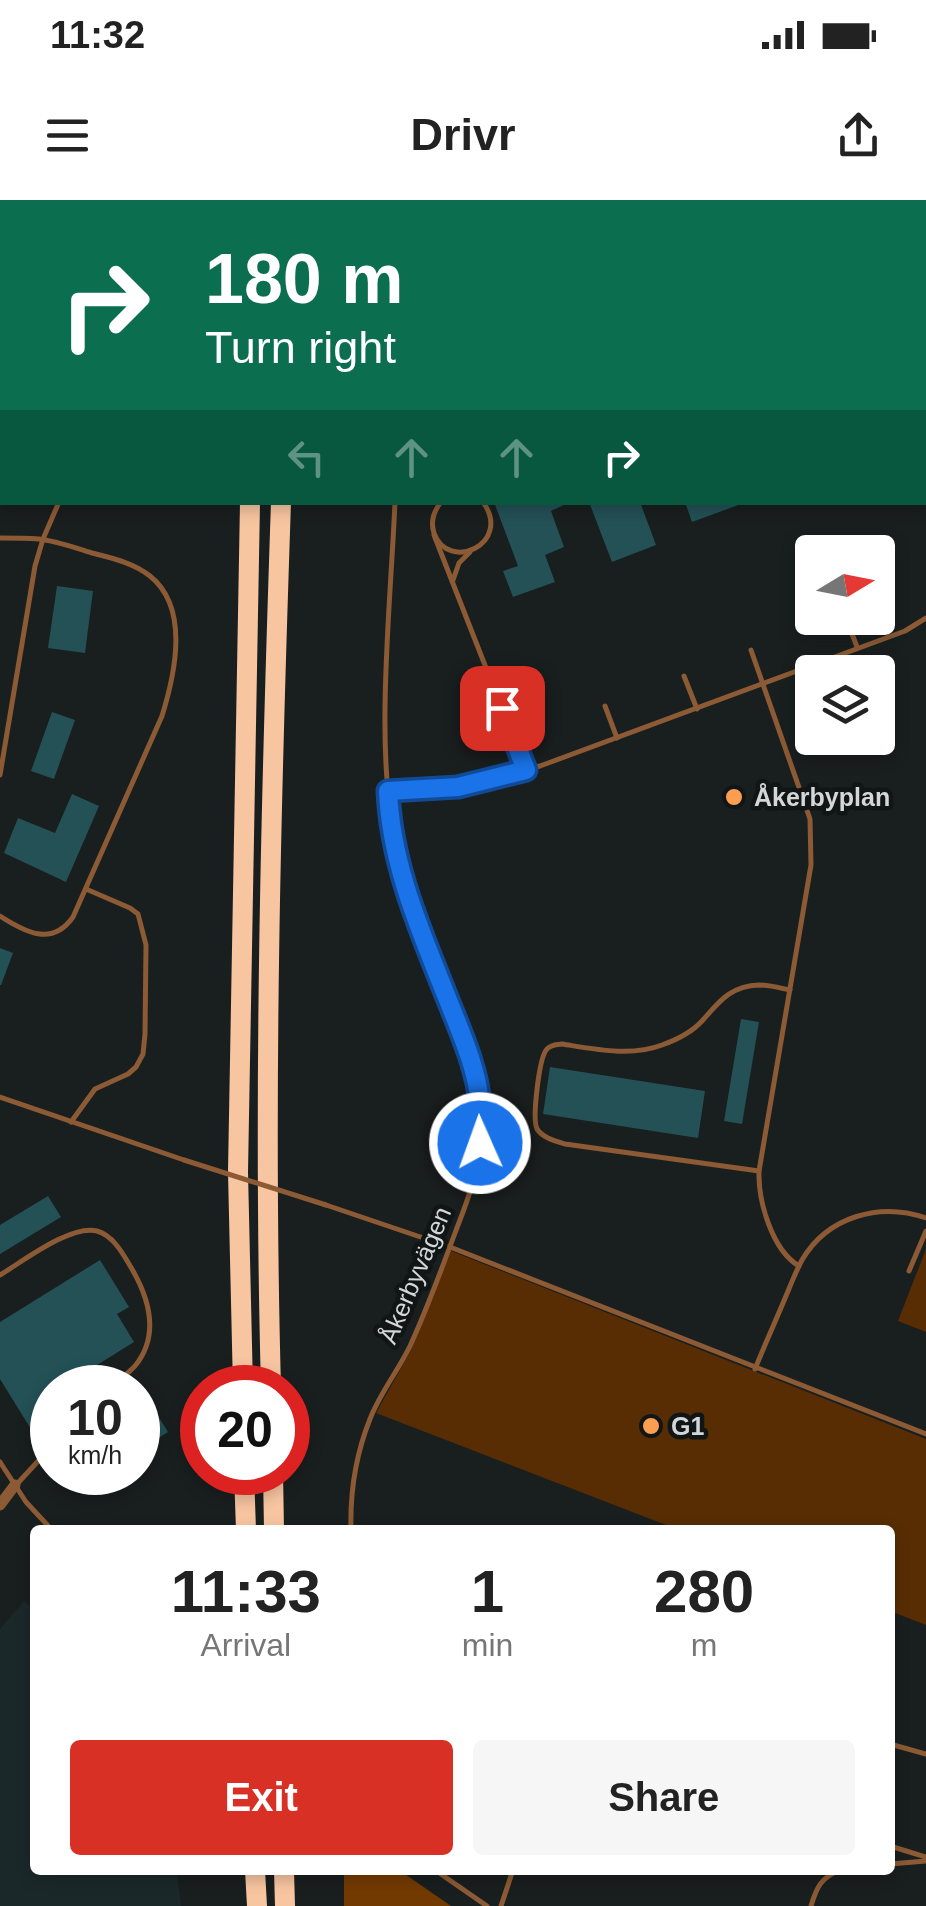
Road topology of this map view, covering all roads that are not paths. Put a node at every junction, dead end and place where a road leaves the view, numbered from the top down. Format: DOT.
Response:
graph roads {
  1 [pos="58,505"];
  2 [pos="250,505"];
  3 [pos="281,505"];
  4 [pos="394,505"];
  5 [pos="438,505"];
  6 [pos="484,505"];
  7 [pos="434,535"];
  8 [pos="0,538"];
  9 [pos="42,539"];
  10 [pos="473,551"];
  11 [pos="453,582"];
  12 [pos="926,618"];
  13 [pos="853,635"];
  14 [pos="858,648"];
  15 [pos="750,650"];
  16 [pos="684,676"];
  17 [pos="763,684"];
  18 [pos="604,706"];
  19 [pos="697,708"];
  20 [pos="617,738"];
  21 [pos="526,770"];
  22 [pos="0,775"];
  23 [pos="388,791"];
  24 [pos="86,889"];
  25 [pos="0,916"];
  26 [pos="790,990"];
  27 [pos="0,1097"];
  28 [pos="71,1122"];
  29 [pos="759,1171"];
  30 [pos="926,1218"];
  31 [pos="926,1231"];
  32 [pos="450,1247"];
  33 [pos="799,1266"];
  34 [pos="909,1272"];
  35 [pos="0,1275"];
  36 [pos="135,1365"];
  37 [pos="242,1365"];
  38 [pos="270,1365"];
  39 [pos="755,1369"];
  40 [pos="926,1434"];
  41 [pos="0,1462"];
  42 [pos="30,1470"];
  43 [pos="16,1485"];
  44 [pos="245,1495"];
  45 [pos="273,1495"];
  46 [pos="0,1505"];
  47 [pos="47,1525"];
  48 [pos="246,1525"];
  49 [pos="274,1525"];
  50 [pos="351,1525"];
  51 [pos="895,1745"];
  52 [pos="926,1754"];
  53 [pos="895,1848"];
  54 [pos="926,1859"];
  55 [pos="895,1863"];
  56 [pos="255,1875"];
  57 [pos="284,1875"];
  58 [pos="442,1875"];
  59 [pos="510,1875"];
  60 [pos="828,1875"];
  61 [pos="257,1906"];
  62 [pos="286,1906"];
  63 [pos="487,1906"];
  64 [pos="501,1906"];
  65 [pos="811,1906"];
  1 -- 9 [label="lane"];
  2 -- 37 [label="highway"];
  3 -- 38 [label="highway"];
  4 -- 23 [label="lane, Åkerbyvägen"];
  5 -- 7 [label="lane"];
  6 -- 10 [label="lane"];
  7 -- 10 [label="lane"];
  7 -- 11 [label="lane"];
  8 -- 9 [label="lane"];
  9 -- 22 [label="lane"];
  9 -- 24 [label="lane"];
  10 -- 11 [label="lane"];
  11 -- 21 [label="lane"];
  12 -- 14 [label="lane"];
  13 -- 14 [label="lane"];
  14 -- 17 [label="lane"];
  15 -- 17 [label="lane"];
  16 -- 19 [label="lane"];
  17 -- 19 [label="lane"];
  17 -- 26 [label="lane"];
  18 -- 20 [label="lane"];
  19 -- 20 [label="lane"];
  20 -- 21 [label="lane"];
  21 -- 23 [label="lane"];
  23 -- 32 [label="lane, Åkerbyvägen"];
  24 -- 25 [label="lane"];
  24 -- 28 [label="lane"];
  26 -- 29 [label="lane"];
  26 -- 29 [label="lane"];
  27 -- 28 [label="lane"];
  28 -- 32 [label="lane, bridge"];
  29 -- 33 [label="lane"];
  30 -- 33 [label="lane"];
  31 -- 34 [label="lane"];
  32 -- 39 [label="lane"];
  32 -- 50 [label="lane, Åkerbyvägen"];
  33 -- 39 [label="lane"];
  35 -- 36 [label="lane"];
  39 -- 40 [label="lane"];
  41 -- 43 [label="lane"];
  42 -- 43 [label="lane"];
  43 -- 46 [label="street"];
  43 -- 47 [label="lane"];
  44 -- 48 [label="highway"];
  45 -- 49 [label="highway"];
  51 -- 52 [label="lane"];
  53 -- 54 [label="lane"];
  54 -- 55 [label="lane"];
  56 -- 61 [label="highway"];
  57 -- 62 [label="highway"];
  58 -- 63 [label="lane"];
  59 -- 64 [label="lane"];
  60 -- 65 [label="lane"];
}
